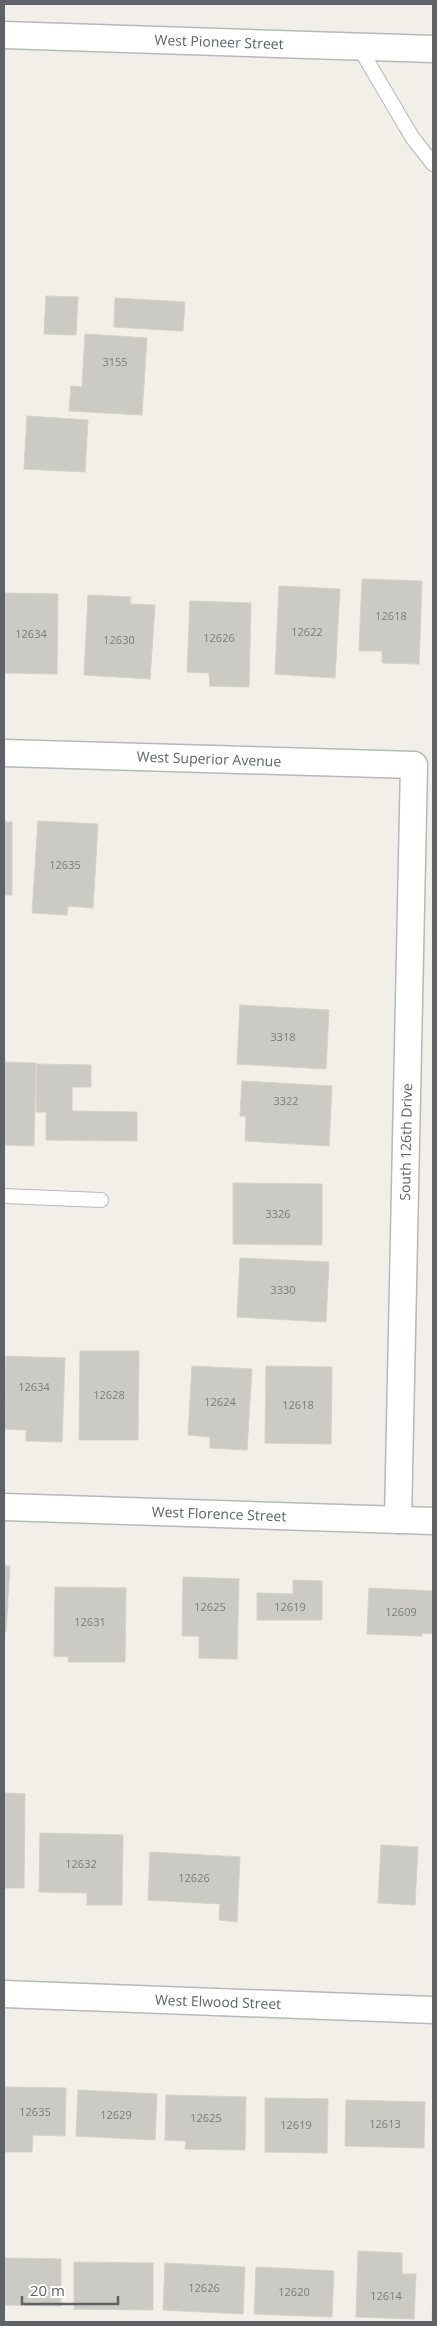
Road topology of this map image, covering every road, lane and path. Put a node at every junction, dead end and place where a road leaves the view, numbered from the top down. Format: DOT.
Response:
graph roads {
  1 [pos="4,35"];
  2 [pos="360,46"];
  3 [pos="433,49"];
  4 [pos="433,164"];
  5 [pos="4,754"];
  6 [pos="414,764"];
  7 [pos="4,1196"];
  8 [pos="101,1200"];
  9 [pos="4,1508"];
  10 [pos="398,1520"];
  11 [pos="433,1521"];
  12 [pos="4,1994"];
  13 [pos="433,2010"];
  1 -- 2 [label="street, West Pioneer Street"];
  2 -- 3 [label="street, West Pioneer Street"];
  2 -- 4 [label="lane"];
  5 -- 6 [label="street, West Superior Avenue"];
  6 -- 10 [label="street, South 126th Drive"];
  7 -- 8 [label="lane"];
  9 -- 10 [label="street, West Florence Street"];
  10 -- 11 [label="street, West Florence Street"];
  12 -- 13 [label="street, West Elwood Street"];
}
